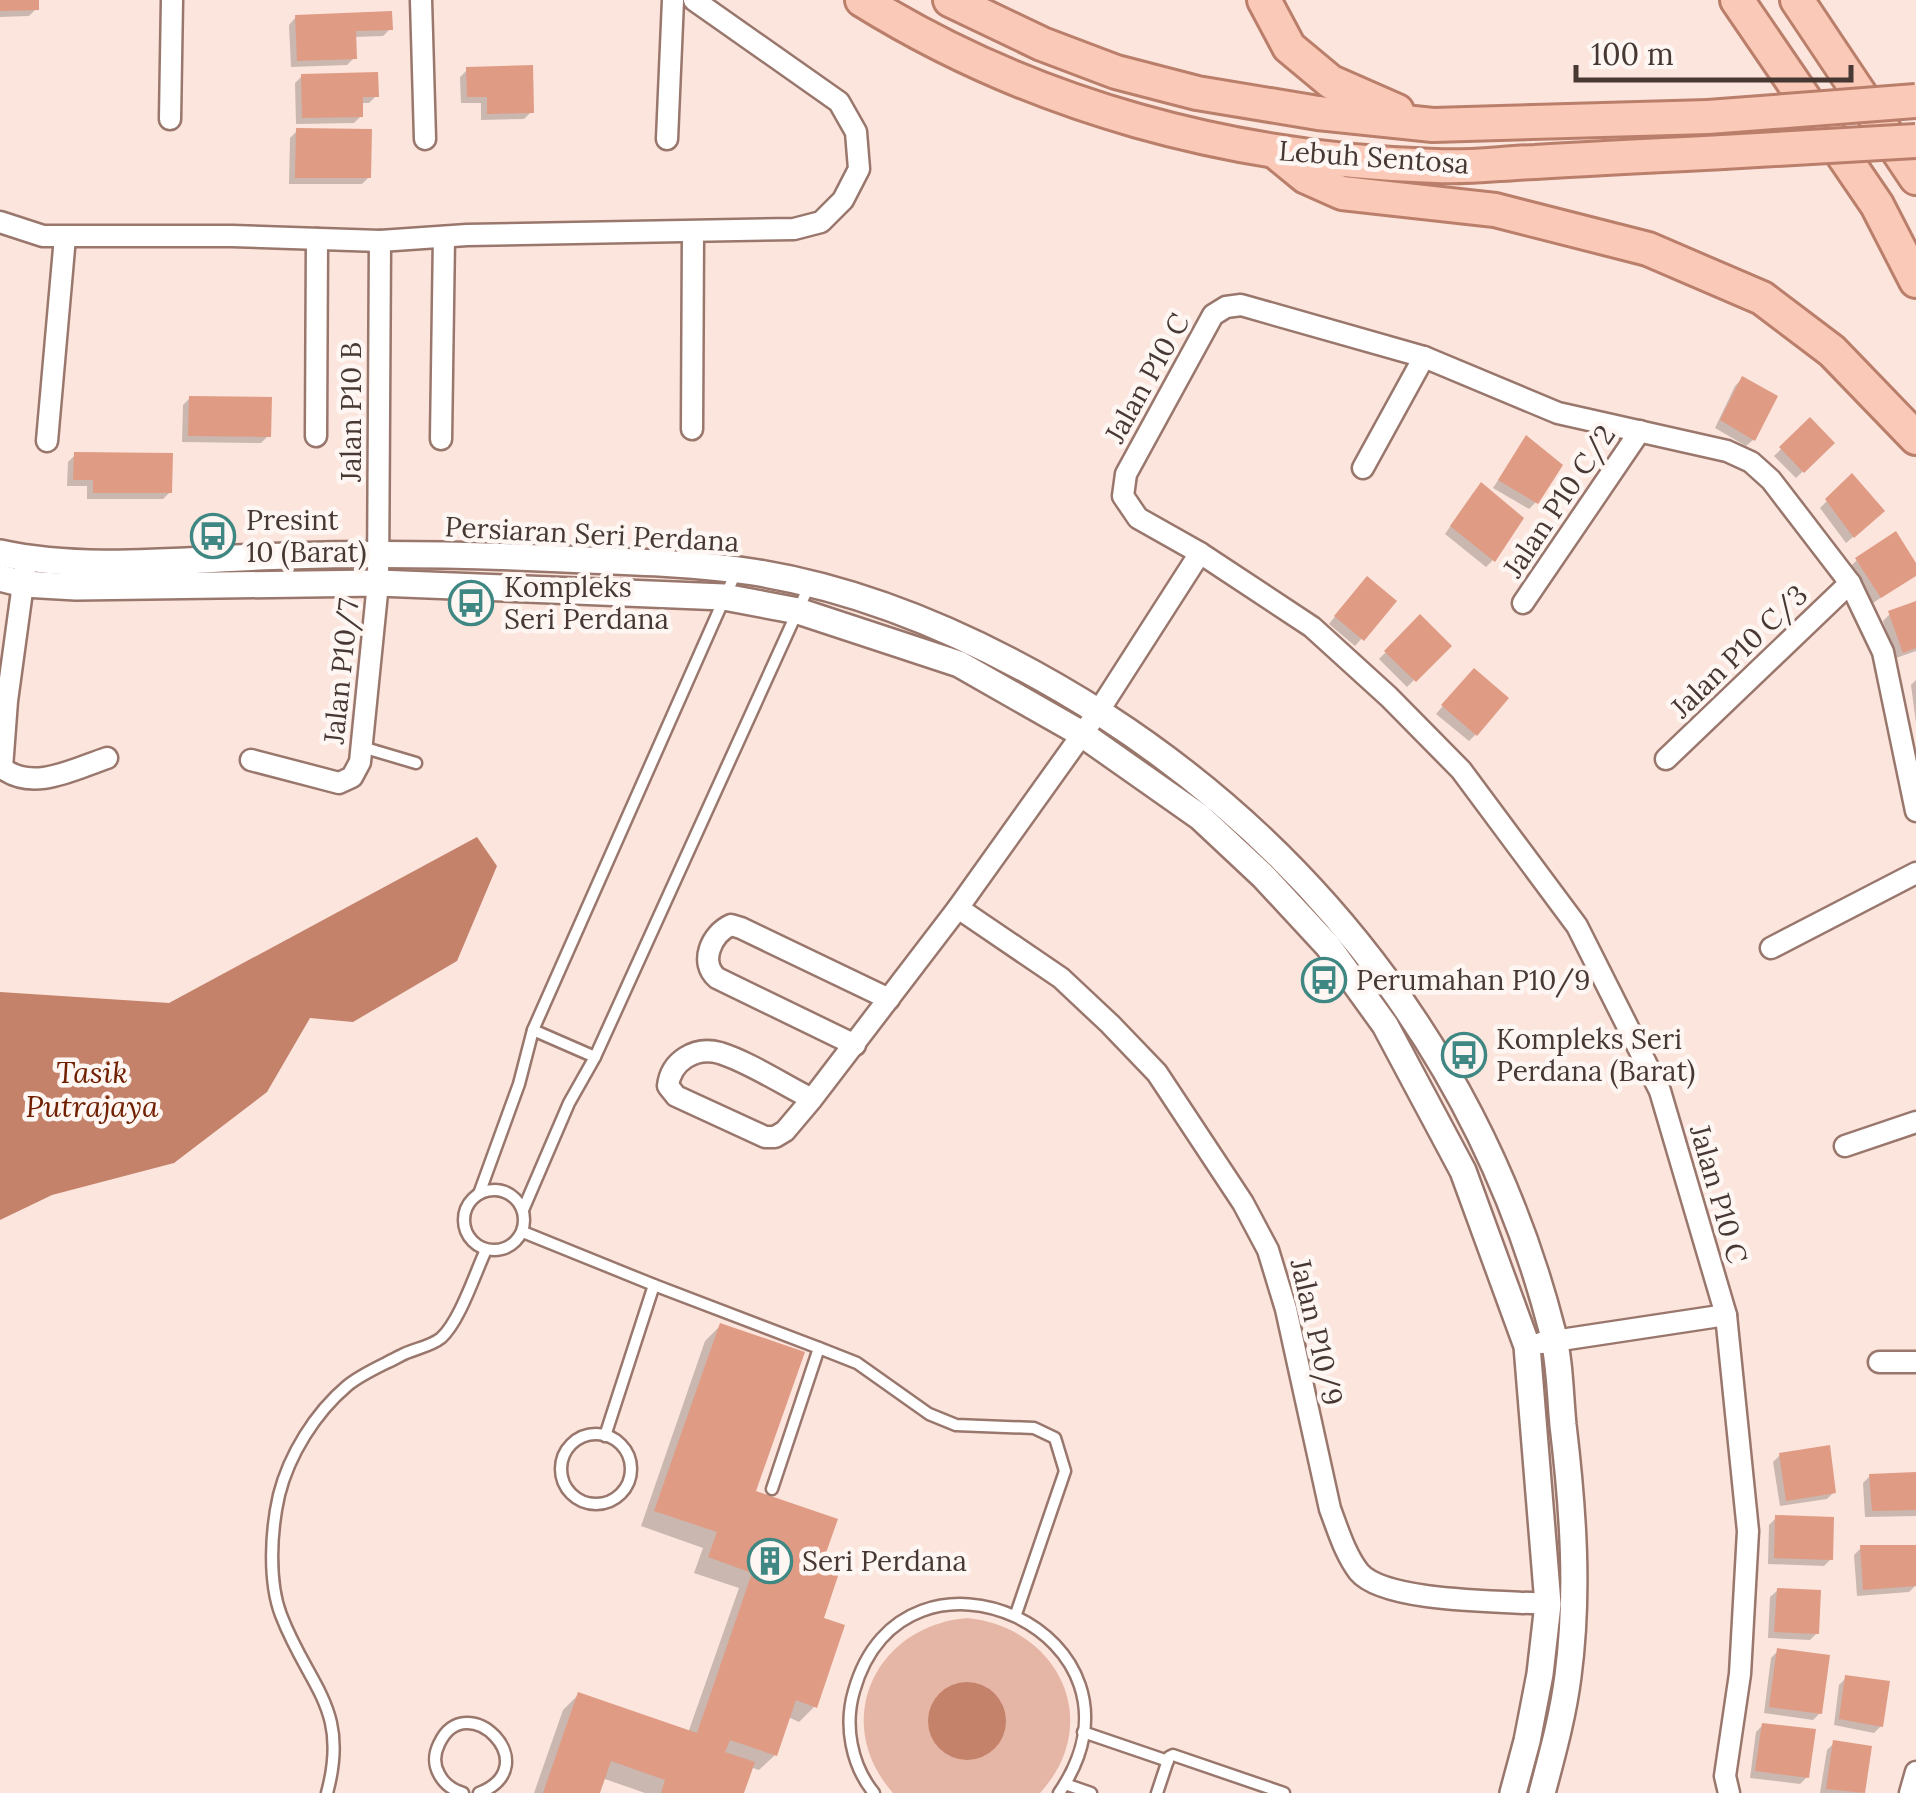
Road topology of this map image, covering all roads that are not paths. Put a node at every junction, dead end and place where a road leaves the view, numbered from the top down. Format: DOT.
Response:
graph roads {
  1 [pos="172,0"];
  2 [pos="421,0"];
  3 [pos="673,0"];
  4 [pos="694,0"];
  5 [pos="862,0"];
  6 [pos="950,0"];
  7 [pos="1264,0"];
  8 [pos="1737,0"];
  9 [pos="1797,0"];
  10 [pos="1916,100"];
  11 [pos="170,119"];
  12 [pos="1433,125"];
  13 [pos="424,138"];
  14 [pos="667,139"];
  15 [pos="1916,141"];
  16 [pos="1275,152"];
  17 [pos="1916,178"];
  18 [pos="0,222"];
  19 [pos="693,232"];
  20 [pos="65,237"];
  21 [pos="444,237"];
  22 [pos="317,239"];
  23 [pos="380,241"];
  24 [pos="1916,281"];
  25 [pos="1424,357"];
  26 [pos="692,429"];
  27 [pos="1640,431"];
  28 [pos="316,436"];
  29 [pos="1916,438"];
  30 [pos="441,439"];
  31 [pos="48,442"];
  32 [pos="1363,468"];
  33 [pos="1200,553"];
  34 [pos="13,555"];
  35 [pos="378,556"];
  36 [pos="737,571"];
  37 [pos="12,581"];
  38 [pos="378,583"];
  39 [pos="1850,583"];
  40 [pos="809,586"];
  41 [pos="724,597"];
  42 [pos="1523,602"];
  43 [pos="798,611"];
  44 [pos="3,700"];
  45 [pos="1098,712"];
  46 [pos="1082,734"];
  47 [pos="361,746"];
  48 [pos="107,758"];
  49 [pos="1666,758"];
  50 [pos="250,760"];
  51 [pos="416,763"];
  52 [pos="1916,811"];
  53 [pos="1916,873"];
  54 [pos="958,908"];
  55 [pos="1771,948"];
  56 [pos="889,999"];
  57 [pos="533,1030"];
  58 [pos="855,1045"];
  59 [pos="596,1058"];
  60 [pos="812,1100"];
  61 [pos="1916,1122"];
  62 [pos="1844,1146"];
  63 [pos="479,1194"];
  64 [pos="523,1210"];
  65 [pos="523,1232"];
  66 [pos="486,1250"];
  67 [pos="654,1285"];
  68 [pos="1726,1316"];
  69 [pos="1554,1341"];
  70 [pos="1528,1346"];
  71 [pos="819,1348"];
  72 [pos="1879,1362"];
  73 [pos="1916,1362"];
  74 [pos="604,1436"];
  75 [pos="772,1488"];
  76 [pos="1548,1604"];
  77 [pos="1016,1614"];
  78 [pos="1083,1732"];
  79 [pos="1168,1761"];
  80 [pos="1916,1772"];
  81 [pos="1062,1789"];
  82 [pos="456,1792"];
  83 [pos="328,1793"];
  84 [pos="479,1793"];
  85 [pos="874,1793"];
  86 [pos="1092,1793"];
  87 [pos="1157,1793"];
  88 [pos="1284,1793"];
  89 [pos="1512,1793"];
  90 [pos="1542,1793"];
  91 [pos="1730,1793"];
  92 [pos="1910,1793"];
  1 -- 11 [label="street"];
  2 -- 13 [label="street"];
  3 -- 14 [label="street"];
  4 -- 19 [label="street"];
  5 -- 16 [label="main road, Lebuh Sentosa"];
  6 -- 12 [label="main road, Lebuh Sentosa"];
  7 -- 12 [label="main road"];
  8 -- 24 [label="main road"];
  9 -- 17 [label="main road"];
  10 -- 12 [label="main road, Lebuh Sentosa, bridge"];
  15 -- 16 [label="main road, Lebuh Sentosa, bridge"];
  16 -- 29 [label="main road"];
  18 -- 20 [label="street"];
  19 -- 21 [label="street"];
  19 -- 26 [label="street"];
  20 -- 22 [label="street"];
  20 -- 31 [label="street"];
  21 -- 23 [label="street"];
  21 -- 30 [label="street"];
  22 -- 23 [label="street"];
  22 -- 28 [label="street"];
  23 -- 35 [label="street, Jalan P10 B"];
  25 -- 27 [label="street, Jalan P10 C"];
  25 -- 32 [label="street"];
  25 -- 33 [label="street, Jalan P10 C"];
  27 -- 39 [label="street, Jalan P10 C"];
  27 -- 42 [label="street, Jalan P10 C/2"];
  33 -- 45 [label="street"];
  33 -- 68 [label="street, Jalan P10 C"];
  34 -- 35 [label="street, Persiaran Seri Perdana"];
  34 -- 37 [label="street"];
  35 -- 36 [label="street, Persiaran Seri Perdana"];
  35 -- 38 [label="street, Jalan P10 B"];
  36 -- 40 [label="street, Persiaran Seri Perdana"];
  36 -- 41 [label="lane"];
  37 -- 38 [label="street, Persiaran Seri Perdana"];
  37 -- 44 [label="street"];
  38 -- 41 [label="street, Persiaran Seri Perdana"];
  38 -- 47 [label="street, Jalan P10/7"];
  39 -- 49 [label="street, Jalan P10 C/3"];
  39 -- 52 [label="street, Jalan P10 C"];
  40 -- 43 [label="lane"];
  40 -- 45 [label="street, Persiaran Seri Perdana"];
  41 -- 43 [label="street, Persiaran Seri Perdana"];
  41 -- 57 [label="lane"];
  43 -- 46 [label="street, Persiaran Seri Perdana"];
  43 -- 59 [label="lane"];
  44 -- 48 [label="street"];
  45 -- 46 [label="street"];
  45 -- 69 [label="street, Persiaran Seri Perdana"];
  46 -- 54 [label="street"];
  46 -- 70 [label="street, Persiaran Seri Perdana"];
  47 -- 50 [label="street, Jalan P10/7"];
  47 -- 51 [label="lane"];
  53 -- 55 [label="street"];
  54 -- 56 [label="street"];
  54 -- 76 [label="street, Jalan P10/9"];
  56 -- 58 [label="street"];
  56 -- 58 [label="street"];
  57 -- 59 [label="lane"];
  57 -- 63 [label="lane"];
  58 -- 60 [label="street"];
  59 -- 64 [label="lane"];
  60 -- 60 [label="street"];
  61 -- 62 [label="street"];
  63 -- 64 [label="lane"];
  63 -- 66 [label="lane"];
  64 -- 65 [label="lane"];
  65 -- 66 [label="lane"];
  65 -- 67 [label="lane"];
  66 -- 83 [label="lane"];
  67 -- 71 [label="lane"];
  67 -- 74 [label="lane"];
  68 -- 69 [label="street"];
  68 -- 91 [label="street, Jalan P10 C"];
  69 -- 70 [label="street"];
  69 -- 90 [label="street, Persiaran Seri Perdana"];
  70 -- 76 [label="street, Persiaran Seri Perdana"];
  71 -- 75 [label="lane"];
  71 -- 77 [label="lane"];
  72 -- 73 [label="street"];
  74 -- 74 [label="lane"];
  76 -- 89 [label="street, Persiaran Seri Perdana"];
  77 -- 78 [label="lane"];
  77 -- 85 [label="lane"];
  78 -- 79 [label="lane"];
  78 -- 81 [label="lane"];
  79 -- 87 [label="lane"];
  79 -- 88 [label="lane"];
  80 -- 92 [label="street"];
  81 -- 86 [label="lane"];
  82 -- 84 [label="lane"];
}
